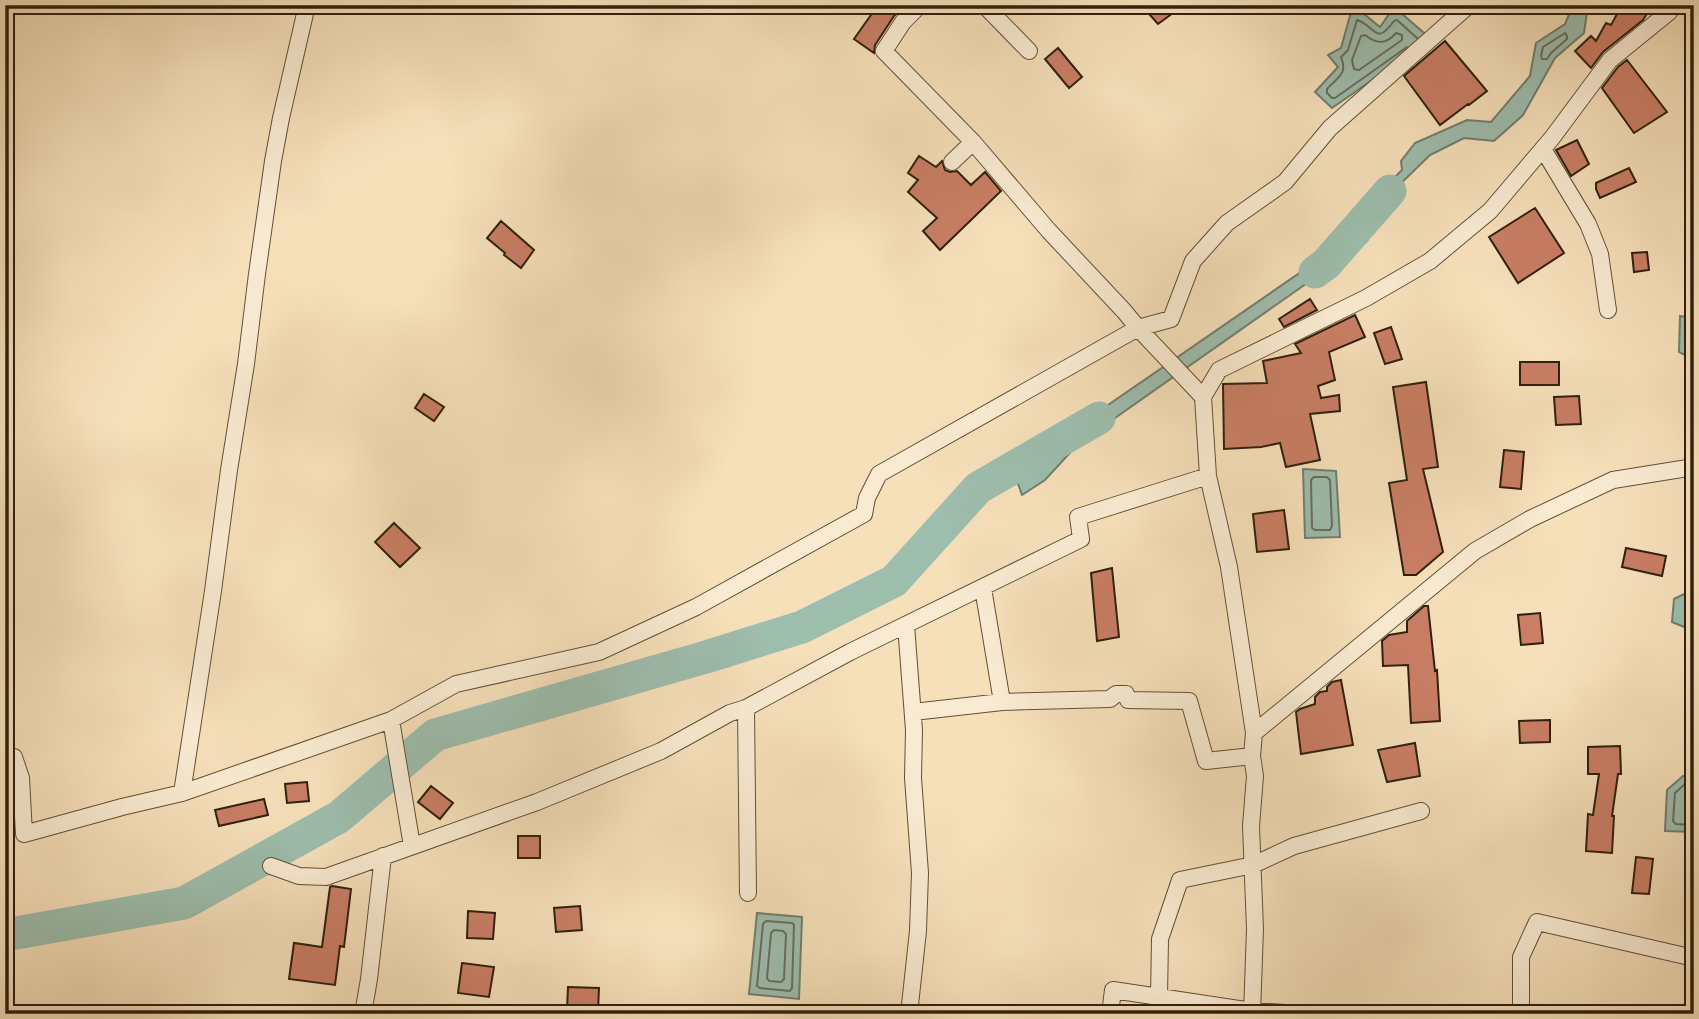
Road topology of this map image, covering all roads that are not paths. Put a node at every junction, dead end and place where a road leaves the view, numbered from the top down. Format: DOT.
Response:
graph roads {
  1 [pos="307,5"];
  2 [pos="920,5"];
  3 [pos="984,5"];
  4 [pos="1469,5"];
  5 [pos="1674,5"];
  6 [pos="1029,51"];
  7 [pos="973,142"];
  8 [pos="1544,149"];
  9 [pos="952,162"];
  10 [pos="1608,310"];
  11 [pos="1138,328"];
  12 [pos="1203,397"];
  13 [pos="1694,467"];
  14 [pos="1208,476"];
  15 [pos="983,588"];
  16 [pos="906,625"];
  17 [pos="1002,702"];
  18 [pos="746,708"];
  19 [pos="913,712"];
  20 [pos="391,720"];
  21 [pos="1254,733"];
  22 [pos="5,755"];
  23 [pos="1252,756"];
  24 [pos="182,793"];
  25 [pos="1421,811"];
  26 [pos="412,846"];
  27 [pos="383,856"];
  28 [pos="1252,864"];
  29 [pos="271,866"];
  30 [pos="748,893"];
  31 [pos="1694,958"];
  32 [pos="1159,997"];
  33 [pos="1252,1012"];
  34 [pos="363,1014"];
  35 [pos="909,1014"];
  36 [pos="1110,1014"];
  37 [pos="1301,1014"];
  38 [pos="1521,1014"];
  1 -- 24 [label="street"];
  2 -- 7 [label="street"];
  3 -- 6 [label="street"];
  4 -- 11 [label="street"];
  5 -- 8 [label="street"];
  7 -- 9 [label="street"];
  7 -- 11 [label="street"];
  8 -- 10 [label="street"];
  8 -- 12 [label="street"];
  11 -- 12 [label="street"];
  11 -- 20 [label="street"];
  12 -- 14 [label="street"];
  13 -- 21 [label="street"];
  14 -- 15 [label="street"];
  14 -- 21 [label="street"];
  15 -- 16 [label="street"];
  15 -- 17 [label="street"];
  16 -- 18 [label="street"];
  16 -- 19 [label="street"];
  17 -- 19 [label="street"];
  17 -- 23 [label="street"];
  18 -- 26 [label="street"];
  18 -- 30 [label="street"];
  19 -- 35 [label="street"];
  20 -- 24 [label="street"];
  20 -- 26 [label="street"];
  21 -- 23 [label="street"];
  22 -- 24 [label="street"];
  23 -- 28 [label="street"];
  25 -- 28 [label="street"];
  26 -- 27 [label="street"];
  27 -- 29 [label="street"];
  27 -- 34 [label="street"];
  28 -- 32 [label="street"];
  28 -- 33 [label="street"];
  31 -- 38 [label="street"];
  32 -- 33 [label="street"];
  32 -- 36 [label="street"];
  33 -- 37 [label="street"];
}
